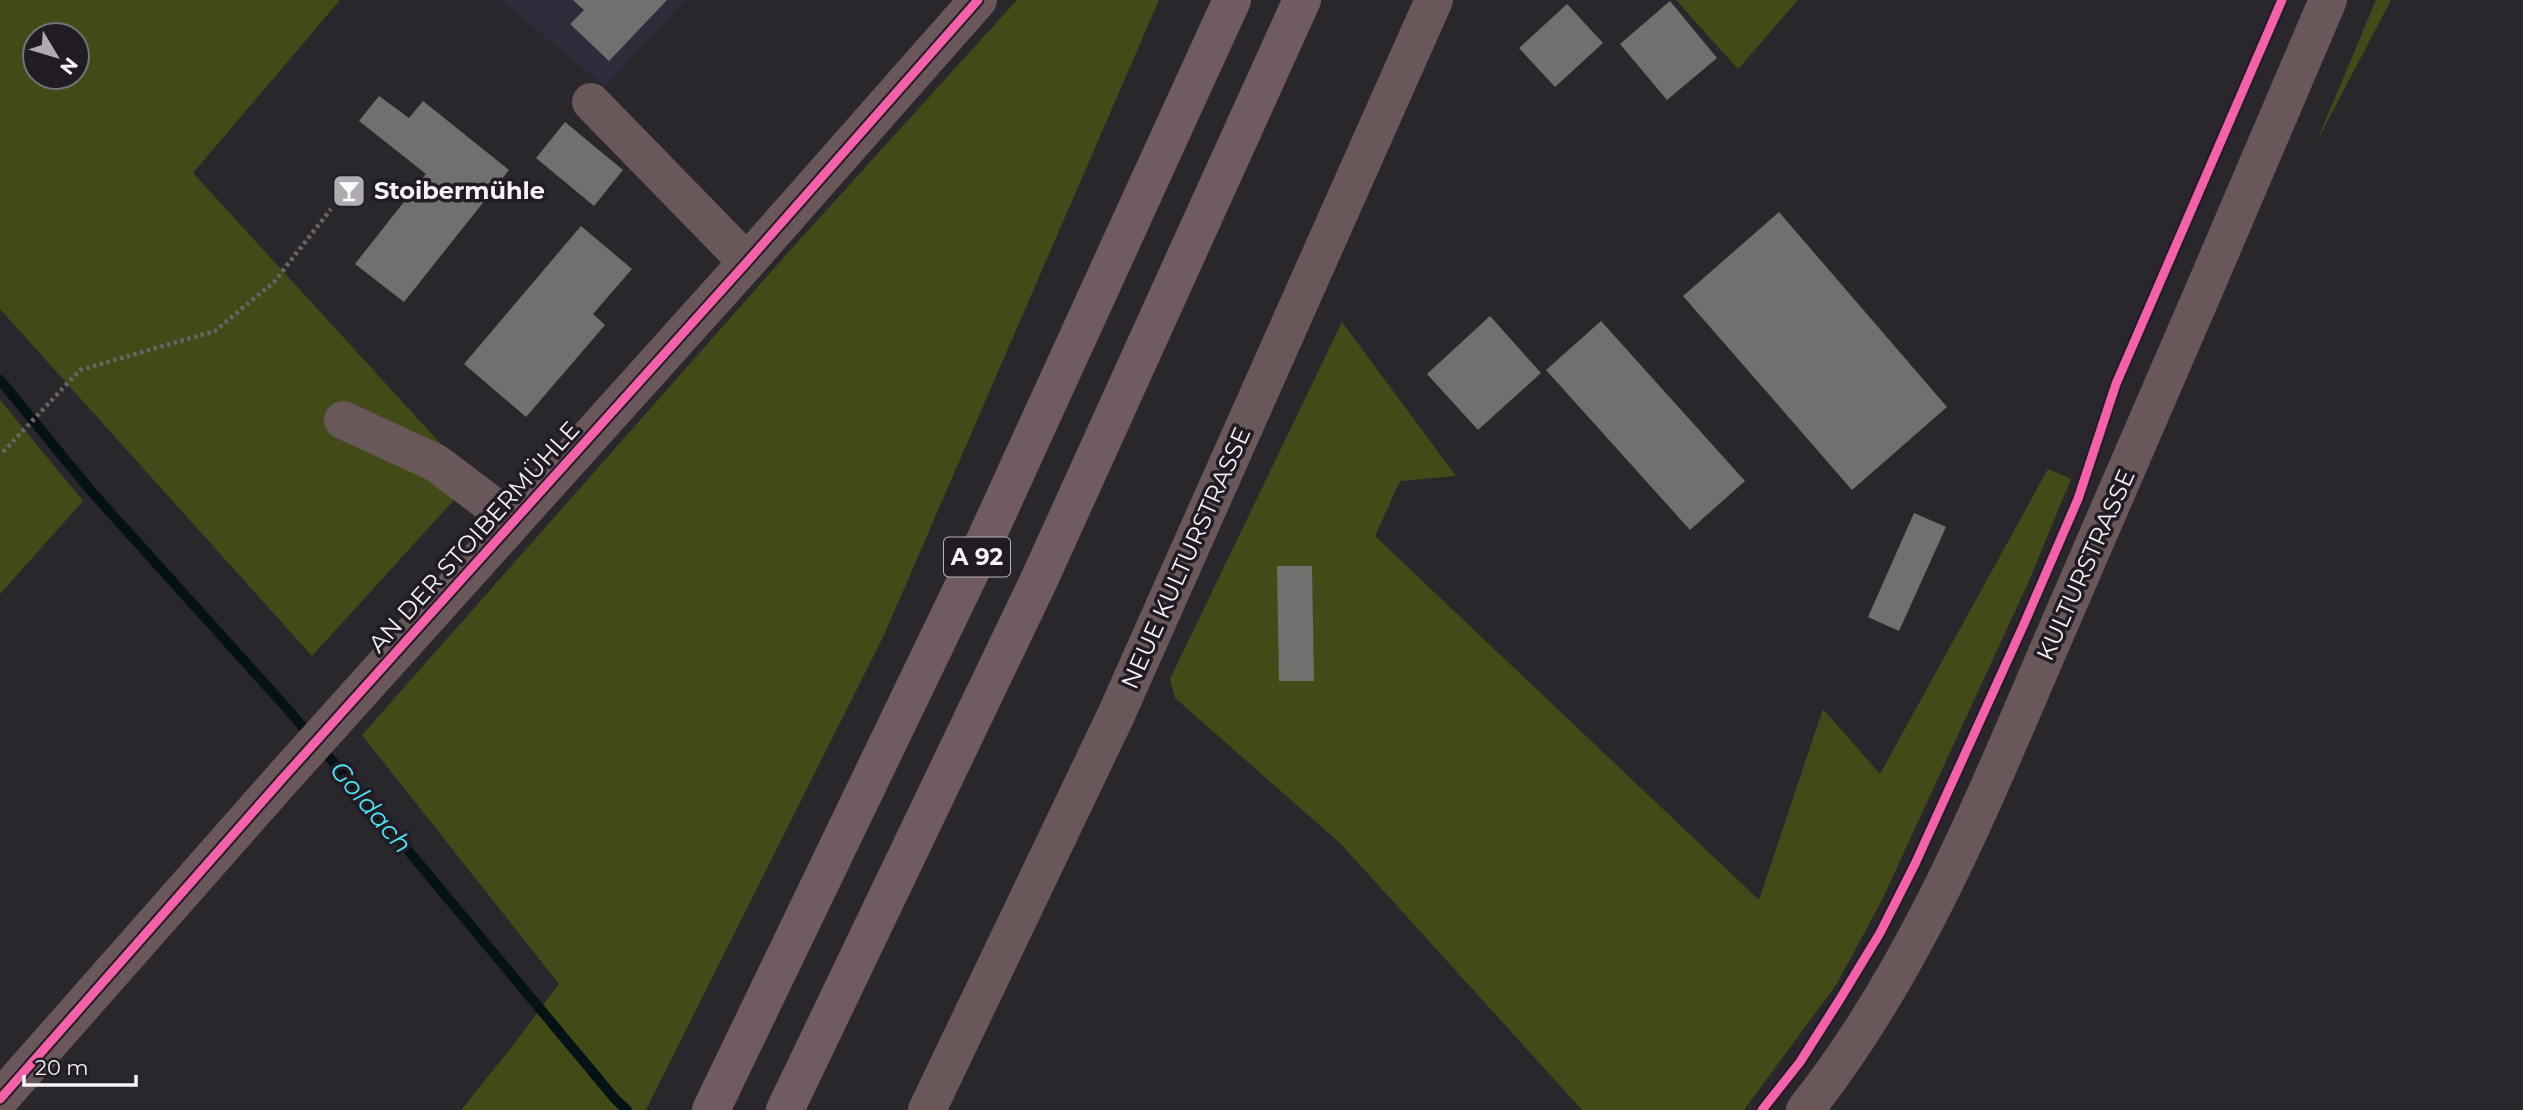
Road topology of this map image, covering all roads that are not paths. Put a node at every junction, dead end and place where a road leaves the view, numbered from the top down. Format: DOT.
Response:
graph roads {
  1 [pos="1232,0"];
  2 [pos="1302,0"];
  3 [pos="1434,0"];
  4 [pos="2328,0"];
  5 [pos="964,2"];
  6 [pos="591,102"];
  7 [pos="747,262"];
  8 [pos="343,419"];
  9 [pos="513,522"];
  10 [pos="0,1099"];
  11 [pos="711,1110"];
  12 [pos="785,1110"];
  13 [pos="927,1110"];
  14 [pos="1805,1110"];
  1 -- 11 [label="highway, A 92"];
  2 -- 12 [label="highway, A 92"];
  3 -- 13 [label="street, NEUE KULTURSTRASSE"];
  4 -- 14 [label="street, KULTURSTRASSE"];
  5 -- 7 [label="street, AN DER STOIBERMÜHLE"];
  6 -- 7 [label="street"];
  7 -- 9 [label="street, AN DER STOIBERMÜHLE"];
  8 -- 9 [label="street"];
  9 -- 10 [label="street, AN DER STOIBERMÜHLE"];
}
